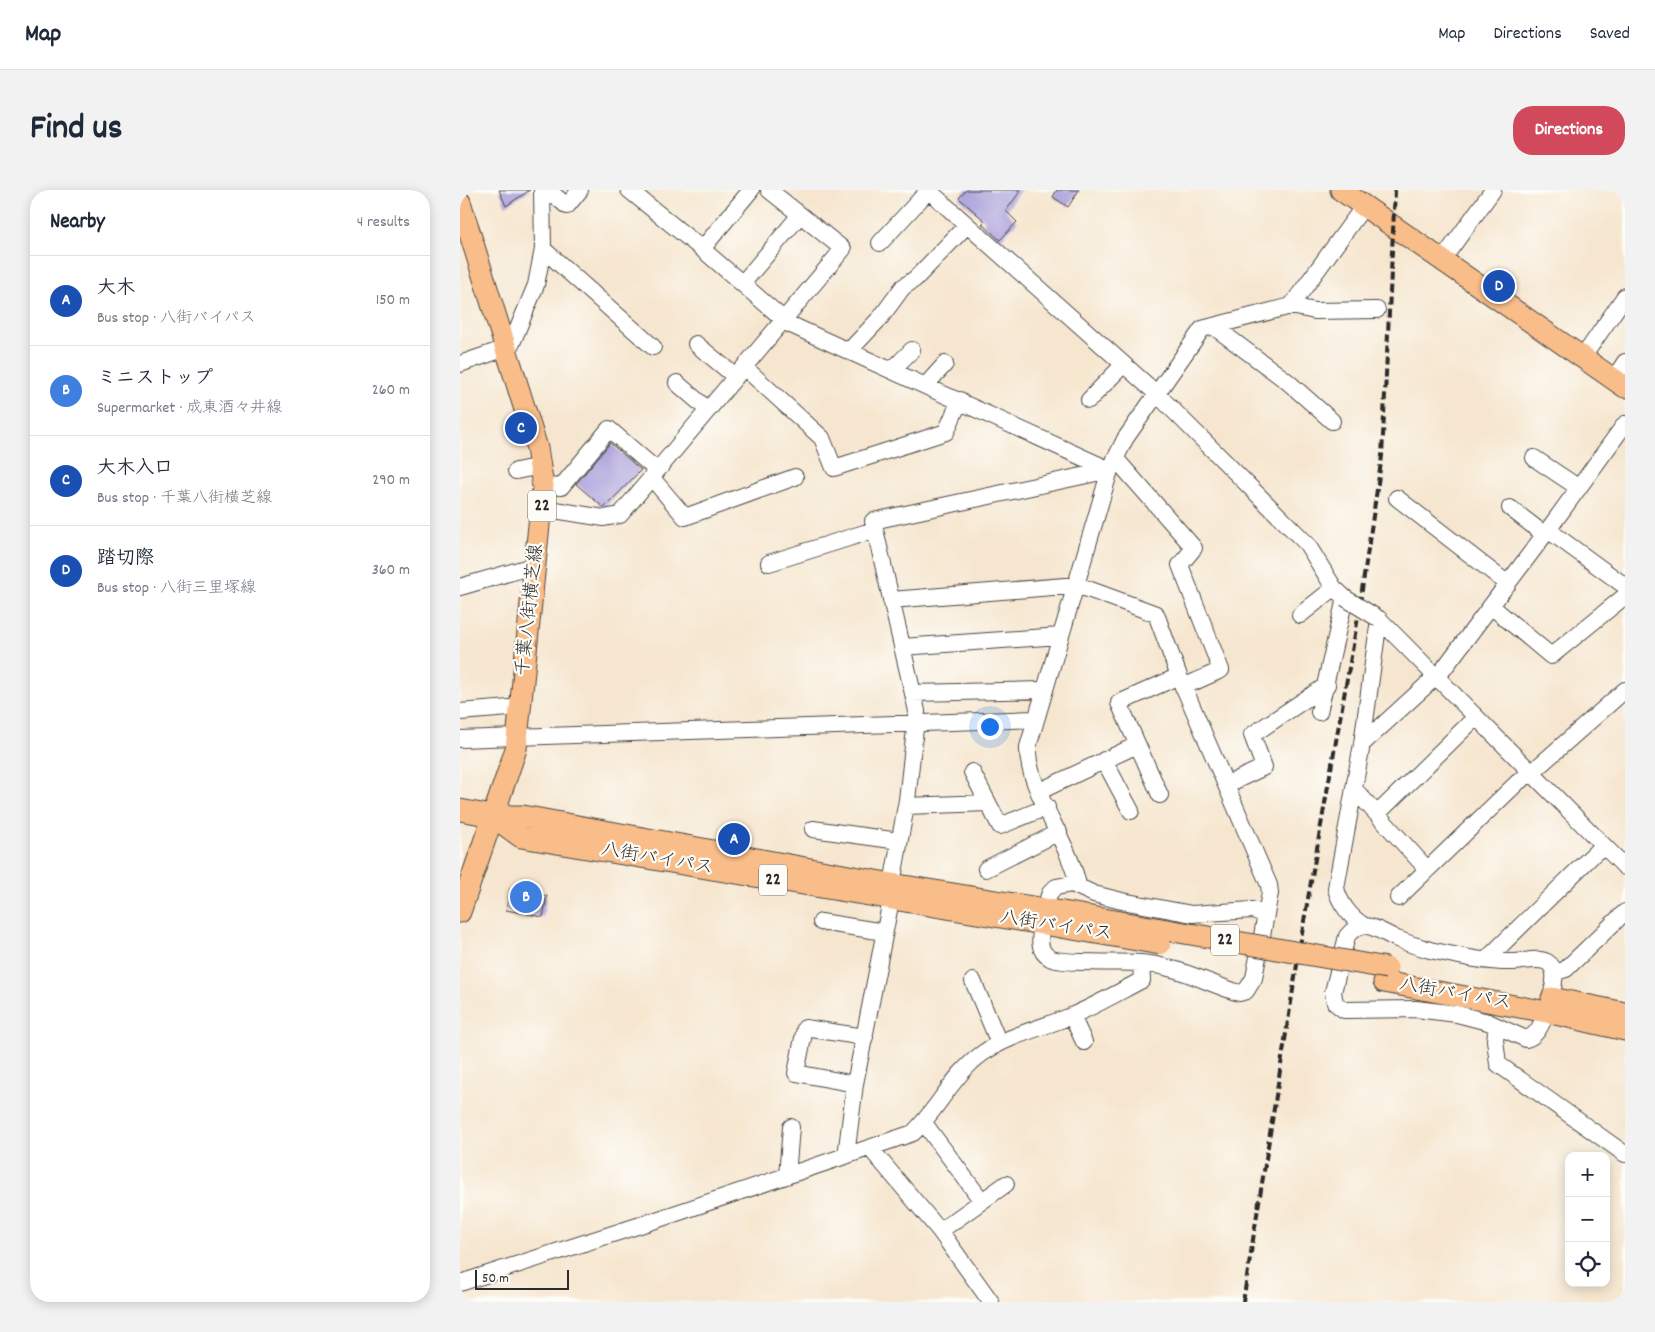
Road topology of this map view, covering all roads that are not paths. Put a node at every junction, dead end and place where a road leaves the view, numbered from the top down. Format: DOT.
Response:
graph roads {
  1 [pos="542,190"];
  2 [pos="548,190"];
  3 [pos="580,190"];
  4 [pos="629,190"];
  5 [pos="752,190"];
  6 [pos="769,190"];
  7 [pos="928,190"];
  8 [pos="1341,190"];
  9 [pos="1493,190"];
  10 [pos="460,202"];
  11 [pos="1364,206"];
  12 [pos="800,215"];
  13 [pos="967,225"];
  14 [pos="880,243"];
  15 [pos="543,249"];
  16 [pos="702,249"];
  17 [pos="1443,259"];
  18 [pos="742,284"];
  19 [pos="1625,296"];
  20 [pos="1291,306"];
  21 [pos="1377,310"];
  22 [pos="783,319"];
  23 [pos="1213,326"];
  24 [pos="696,344"];
  25 [pos="653,346"];
  26 [pos="506,348"];
  27 [pos="850,350"];
  28 [pos="912,350"];
  29 [pos="1583,356"];
  30 [pos="460,364"];
  31 [pos="945,364"];
  32 [pos="1123,365"];
  33 [pos="892,370"];
  34 [pos="740,372"];
  35 [pos="1621,376"];
  36 [pos="677,383"];
  37 [pos="926,385"];
  38 [pos="1157,394"];
  39 [pos="960,400"];
  40 [pos="1089,400"];
  41 [pos="708,410"];
  42 [pos="1332,421"];
  43 [pos="1625,424"];
  44 [pos="1534,458"];
  45 [pos="1112,464"];
  46 [pos="516,471"];
  47 [pos="652,472"];
  48 [pos="542,476"];
  49 [pos="795,477"];
  50 [pos="1579,488"];
  51 [pos="1397,498"];
  52 [pos="542,508"];
  53 [pos="1510,508"];
  54 [pos="874,530"];
  55 [pos="1547,533"];
  56 [pos="769,563"];
  57 [pos="536,565"];
  58 [pos="1508,584"];
  59 [pos="1077,585"];
  60 [pos="1625,586"];
  61 [pos="460,587"];
  62 [pos="1339,593"];
  63 [pos="1625,596"];
  64 [pos="891,600"];
  65 [pos="1491,606"];
  66 [pos="1300,615"];
  67 [pos="1379,619"];
  68 [pos="1061,636"];
  69 [pos="902,646"];
  70 [pos="1436,675"];
  71 [pos="1181,682"];
  72 [pos="1327,685"];
  73 [pos="1044,690"];
  74 [pos="1625,690"];
  75 [pos="913,693"];
  76 [pos="521,707"];
  77 [pos="460,712"];
  78 [pos="1320,712"];
  79 [pos="1476,717"];
  80 [pos="1035,719"];
  81 [pos="916,723"];
  82 [pos="518,738"];
  83 [pos="460,739"];
  84 [pos="1362,744"];
  85 [pos="1137,745"];
  86 [pos="1104,760"];
  87 [pos="972,772"];
  88 [pos="1531,773"];
  89 [pos="1226,785"];
  90 [pos="1354,789"];
  91 [pos="1040,791"];
  92 [pos="1160,795"];
  93 [pos="988,803"];
  94 [pos="906,806"];
  95 [pos="1047,807"];
  96 [pos="460,810"];
  97 [pos="1131,811"];
  98 [pos="1377,814"];
  99 [pos="492,816"];
  100 [pos="813,829"];
  101 [pos="1059,832"];
  102 [pos="899,840"];
  103 [pos="1603,845"];
  104 [pos="1622,858"];
  105 [pos="986,869"];
  106 [pos="1428,869"];
  107 [pos="1078,885"];
  108 [pos="892,892"];
  109 [pos="1398,898"];
  110 [pos="460,912"];
  111 [pos="1625,912"];
  112 [pos="1265,914"];
  113 [pos="1053,918"];
  114 [pos="821,922"];
  115 [pos="1363,925"];
  116 [pos="884,932"];
  117 [pos="1487,959"];
  118 [pos="1141,963"];
  119 [pos="1554,974"];
  120 [pos="973,981"];
  121 [pos="1549,1005"];
  122 [pos="1625,1013"];
  123 [pos="1072,1016"];
  124 [pos="1498,1026"];
  125 [pos="1625,1030"];
  126 [pos="865,1037"];
  127 [pos="1084,1042"];
  128 [pos="999,1043"];
  129 [pos="855,1084"];
  130 [pos="924,1123"];
  131 [pos="791,1127"];
  132 [pos="870,1148"];
  133 [pos="1625,1154"];
  134 [pos="846,1156"];
  135 [pos="786,1176"];
  136 [pos="1006,1184"];
  137 [pos="982,1201"];
  138 [pos="940,1231"];
  139 [pos="460,1283"];
  140 [pos="991,1302"];
  1 -- 15 [label="street"];
  2 -- 3 [label="street"];
  4 -- 16 [label="street"];
  5 -- 16 [label="street"];
  6 -- 12 [label="street"];
  7 -- 13 [label="street"];
  7 -- 14 [label="street"];
  8 -- 11 [label="main road"];
  9 -- 17 [label="street"];
  10 -- 26 [label="main road, 千葉八街横芝線 / 22"];
  11 -- 17 [label="main road"];
  11 -- 20 [label="street"];
  12 -- 18 [label="street"];
  12 -- 22 [label="street"];
  13 -- 27 [label="street"];
  13 -- 32 [label="street"];
  15 -- 25 [label="street"];
  15 -- 26 [label="street"];
  16 -- 18 [label="street"];
  17 -- 29 [label="main road"];
  18 -- 22 [label="street"];
  19 -- 29 [label="street"];
  20 -- 21 [label="street"];
  20 -- 23 [label="street"];
  22 -- 27 [label="street"];
  22 -- 34 [label="street"];
  23 -- 38 [label="street"];
  23 -- 42 [label="street"];
  24 -- 34 [label="street"];
  26 -- 30 [label="street"];
  26 -- 48 [label="main road, 千葉八街横芝線 / 22"];
  27 -- 33 [label="street"];
  28 -- 33 [label="street"];
  29 -- 35 [label="main road"];
  31 -- 37 [label="street"];
  32 -- 38 [label="street"];
  32 -- 40 [label="street"];
  33 -- 37 [label="street"];
  34 -- 39 [label="street"];
  34 -- 41 [label="street"];
  36 -- 41 [label="street"];
  37 -- 39 [label="street"];
  38 -- 45 [label="street"];
  38 -- 62 [label="street"];
  39 -- 45 [label="street"];
  41 -- 47 [label="street"];
  43 -- 50 [label="street"];
  44 -- 50 [label="street"];
  45 -- 54 [label="street"];
  45 -- 59 [label="street"];
  45 -- 71 [label="street"];
  46 -- 48 [label="street"];
  47 -- 48 [label="street"];
  47 -- 49 [label="street"];
  47 -- 52 [label="street"];
  48 -- 52 [label="main road, 千葉八街横芝線 / 22"];
  50 -- 55 [label="street"];
  51 -- 58 [label="street"];
  52 -- 57 [label="main road, 千葉八街横芝線 / 22"];
  53 -- 55 [label="street"];
  54 -- 56 [label="street"];
  54 -- 64 [label="street"];
  55 -- 58 [label="street"];
  55 -- 60 [label="street"];
  57 -- 61 [label="street"];
  57 -- 76 [label="main road, 千葉八街横芝線 / 22"];
  58 -- 65 [label="street"];
  59 -- 64 [label="street"];
  59 -- 68 [label="street"];
  59 -- 71 [label="street"];
  62 -- 66 [label="street"];
  62 -- 67 [label="street, bridge"];
  62 -- 72 [label="street"];
  63 -- 65 [label="street"];
  64 -- 69 [label="street"];
  65 -- 70 [label="street"];
  67 -- 70 [label="street"];
  67 -- 84 [label="street"];
  68 -- 69 [label="street"];
  68 -- 73 [label="street"];
  69 -- 75 [label="street"];
  70 -- 79 [label="street"];
  70 -- 84 [label="street"];
  71 -- 85 [label="street"];
  71 -- 89 [label="street"];
  72 -- 78 [label="street"];
  72 -- 89 [label="street"];
  73 -- 75 [label="street"];
  73 -- 80 [label="street"];
  74 -- 88 [label="street"];
  75 -- 81 [label="street"];
  76 -- 77 [label="street"];
  76 -- 82 [label="main road, 千葉八街横芝線 / 22"];
  79 -- 88 [label="street"];
  79 -- 98 [label="street"];
  80 -- 81 [label="street"];
  80 -- 91 [label="street"];
  81 -- 82 [label="street"];
  81 -- 94 [label="street"];
  82 -- 83 [label="street"];
  82 -- 99 [label="main road, 千葉八街横芝線 / 22"];
  84 -- 90 [label="street"];
  85 -- 86 [label="street"];
  85 -- 92 [label="street"];
  86 -- 91 [label="street"];
  86 -- 97 [label="street"];
  87 -- 93 [label="street"];
  88 -- 103 [label="street"];
  88 -- 106 [label="street"];
  89 -- 112 [label="street"];
  90 -- 98 [label="street"];
  90 -- 115 [label="street"];
  91 -- 95 [label="street"];
  93 -- 94 [label="street"];
  93 -- 95 [label="street"];
  94 -- 102 [label="street"];
  95 -- 101 [label="street"];
  96 -- 99 [label="main road, 八街バイパス"];
  98 -- 106 [label="street"];
  99 -- 108 [label="main road, 八街バイパス / 22"];
  99 -- 110 [label="main road, 千葉八街横芝線"];
  100 -- 102 [label="street"];
  101 -- 105 [label="street"];
  101 -- 107 [label="street"];
  102 -- 108 [label="street"];
  103 -- 104 [label="street"];
  103 -- 117 [label="street"];
  106 -- 109 [label="street"];
  107 -- 112 [label="street"];
  107 -- 113 [label="street"];
  108 -- 113 [label="main road, 八街バイパス / 22"];
  108 -- 116 [label="street"];
  111 -- 119 [label="street"];
  112 -- 118 [label="street"];
  113 -- 118 [label="street"];
  113 -- 121 [label="main road, 八街バイパス / 22, bridge"];
  114 -- 116 [label="street"];
  115 -- 117 [label="street"];
  115 -- 124 [label="street"];
  116 -- 126 [label="street"];
  117 -- 119 [label="street"];
  118 -- 123 [label="street"];
  119 -- 121 [label="street"];
  120 -- 128 [label="street"];
  121 -- 122 [label="main road, 八街バイパス / 22"];
  121 -- 124 [label="street"];
  121 -- 125 [label="main road, 八街バイパス / 22"];
  123 -- 127 [label="street"];
  123 -- 128 [label="street"];
  124 -- 133 [label="street"];
  126 -- 129 [label="street"];
  126 -- 129 [label="street"];
  128 -- 130 [label="street"];
  129 -- 134 [label="street"];
  130 -- 132 [label="street"];
  130 -- 137 [label="street"];
  131 -- 135 [label="street"];
  132 -- 134 [label="street"];
  132 -- 138 [label="street"];
  134 -- 135 [label="street"];
  135 -- 139 [label="street"];
  136 -- 137 [label="street"];
  137 -- 138 [label="street"];
  138 -- 140 [label="street"];
}
